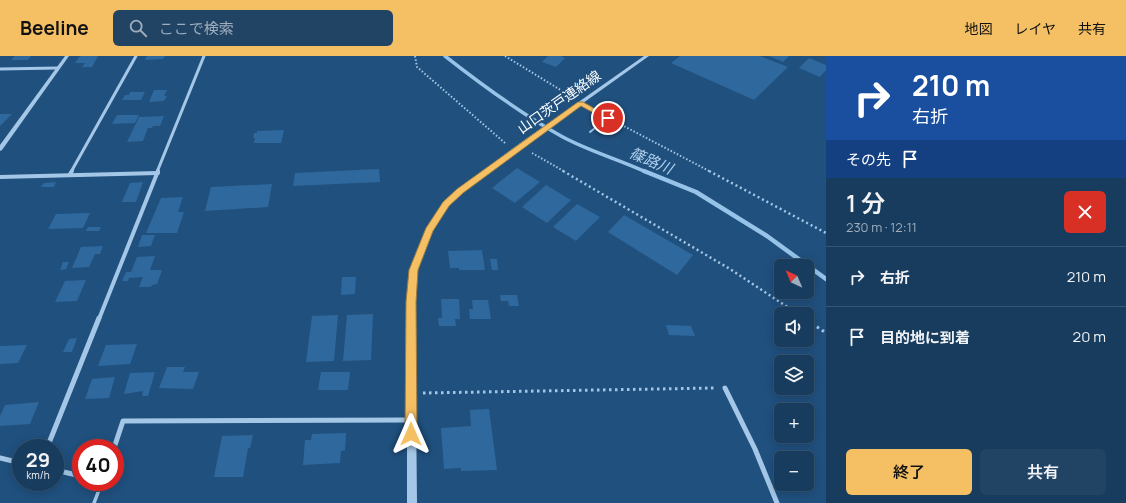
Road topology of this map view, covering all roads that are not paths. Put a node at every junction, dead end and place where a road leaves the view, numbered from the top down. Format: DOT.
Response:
graph roads {
  1 [pos="67,56"];
  2 [pos="136,56"];
  3 [pos="204,56"];
  4 [pos="647,56"];
  5 [pos="58,68"];
  6 [pos="0,70"];
  7 [pos="580,104"];
  8 [pos="608,118"];
  9 [pos="611,120"];
  10 [pos="590,132"];
  11 [pos="0,149"];
  12 [pos="158,173"];
  13 [pos="70,174"];
  14 [pos="0,177"];
  15 [pos="725,388"];
  16 [pos="411,420"];
  17 [pos="51,439"];
  18 [pos="117,439"];
  19 [pos="0,458"];
  20 [pos="12,461"];
  21 [pos="99,491"];
  22 [pos="94,503"];
  23 [pos="412,503"];
  24 [pos="777,503"];
  1 -- 5 [label="street"];
  2 -- 13 [label="street"];
  3 -- 12 [label="street"];
  4 -- 7 [label="street, 山口茨戸連絡線"];
  5 -- 6 [label="street"];
  5 -- 11 [label="street"];
  7 -- 8 [label="lane"];
  7 -- 16 [label="street, 山口茨戸連絡線"];
  8 -- 9 [label="lane"];
  8 -- 10 [label="lane"];
  12 -- 13 [label="street"];
  12 -- 17 [label="street"];
  13 -- 14 [label="street"];
  15 -- 24 [label="street"];
  16 -- 18 [label="street"];
  16 -- 23 [label="street, 山口茨戸連絡線"];
  19 -- 20 [label="street"];
  21 -- 22 [label="lane"];
}
